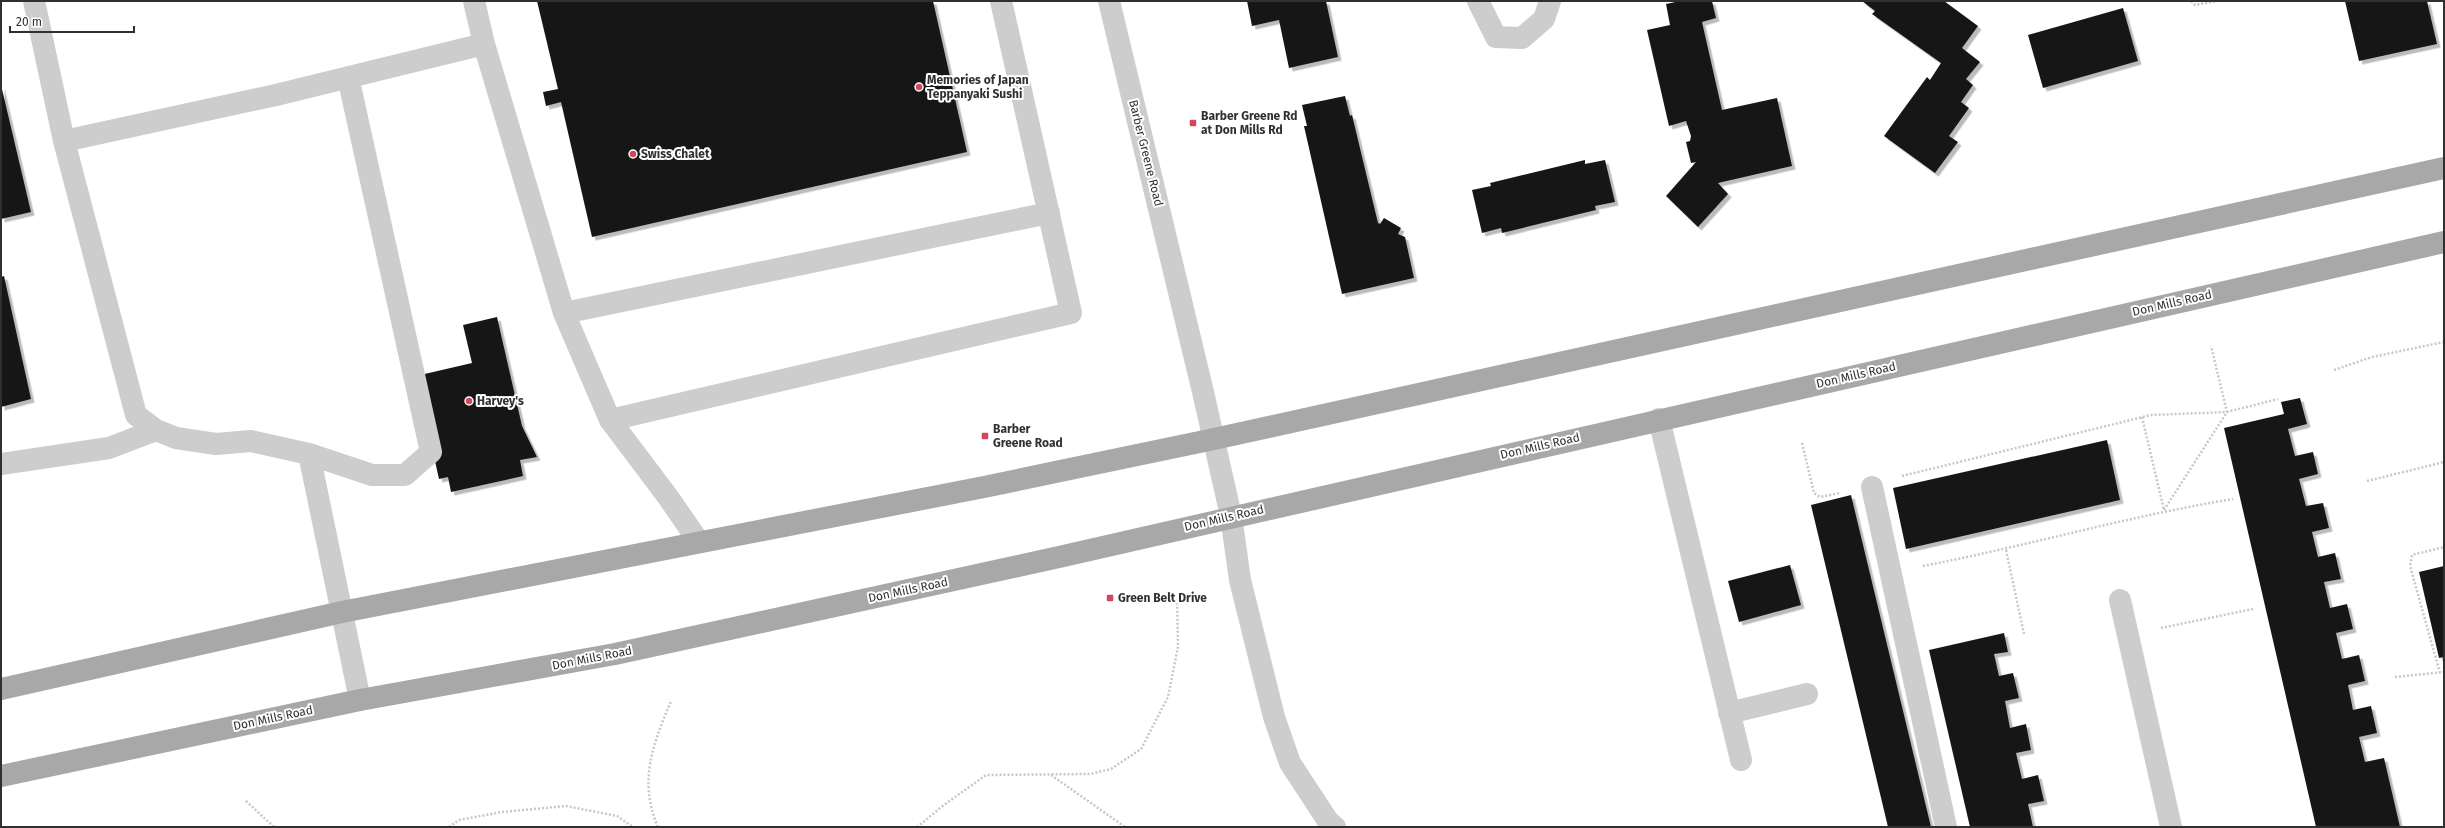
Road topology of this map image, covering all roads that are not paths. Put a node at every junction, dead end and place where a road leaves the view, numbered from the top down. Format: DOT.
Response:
graph roads {
  1 [pos="34,1"];
  2 [pos="474,1"];
  3 [pos="1002,1"];
  4 [pos="1109,1"];
  5 [pos="1478,1"];
  6 [pos="1550,1"];
  7 [pos="484,44"];
  8 [pos="348,77"];
  9 [pos="64,141"];
  10 [pos="2444,168"];
  11 [pos="1049,213"];
  12 [pos="2444,242"];
  13 [pos="564,313"];
  14 [pos="1659,419"];
  15 [pos="610,420"];
  16 [pos="156,430"];
  17 [pos="1214,439"];
  18 [pos="309,454"];
  19 [pos="1,464"];
  20 [pos="1872,487"];
  21 [pos="1231,516"];
  22 [pos="699,542"];
  23 [pos="2120,600"];
  24 [pos="342,612"];
  25 [pos="1,689"];
  26 [pos="1807,694"];
  27 [pos="360,700"];
  28 [pos="1729,713"];
  29 [pos="1741,760"];
  30 [pos="1,776"];
  31 [pos="1335,827"];
  32 [pos="1946,827"];
  33 [pos="2171,827"];
  1 -- 9 [label="street"];
  2 -- 7 [label="street"];
  3 -- 11 [label="street"];
  4 -- 17 [label="street, Barber Greene Road"];
  5 -- 6 [label="street"];
  7 -- 8 [label="street"];
  7 -- 13 [label="street"];
  8 -- 9 [label="street"];
  8 -- 18 [label="street"];
  9 -- 16 [label="street"];
  10 -- 17 [label="main road"];
  11 -- 13 [label="street"];
  11 -- 15 [label="street"];
  12 -- 14 [label="main road, Don Mills Road"];
  13 -- 15 [label="street"];
  14 -- 21 [label="main road, Don Mills Road"];
  14 -- 28 [label="street"];
  15 -- 22 [label="street"];
  16 -- 18 [label="street"];
  16 -- 19 [label="street"];
  17 -- 21 [label="street, Barber Greene Road"];
  17 -- 22 [label="main road"];
  18 -- 24 [label="street"];
  20 -- 32 [label="street"];
  21 -- 27 [label="main road, Don Mills Road"];
  21 -- 31 [label="street"];
  22 -- 24 [label="main road"];
  23 -- 33 [label="street"];
  24 -- 25 [label="main road"];
  24 -- 27 [label="street"];
  26 -- 28 [label="street"];
  27 -- 30 [label="main road, Don Mills Road"];
  28 -- 29 [label="street"];
}
